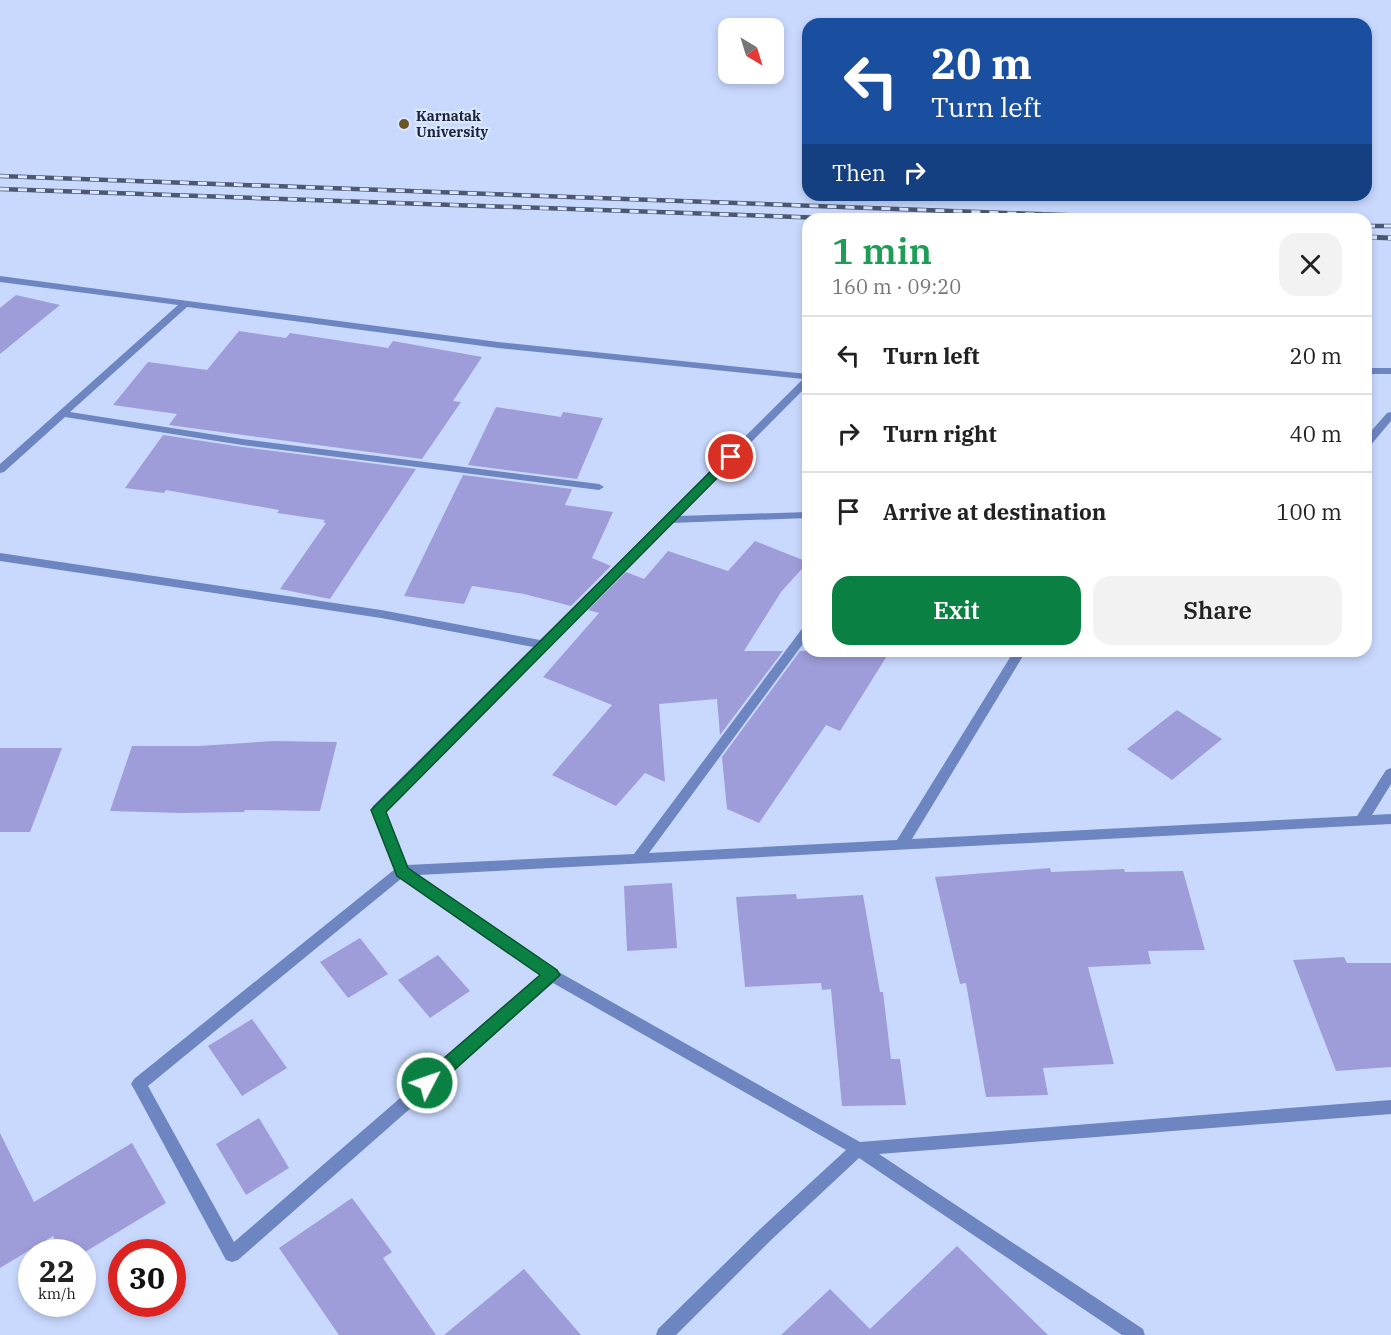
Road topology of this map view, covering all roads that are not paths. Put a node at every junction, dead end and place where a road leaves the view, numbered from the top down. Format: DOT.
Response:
graph roads {
  1 [pos="0,279"];
  2 [pos="186,303"];
  3 [pos="1372,371"];
  4 [pos="1391,371"];
  5 [pos="802,377"];
  6 [pos="802,384"];
  7 [pos="62,414"];
  8 [pos="1391,415"];
  9 [pos="1372,437"];
  10 [pos="0,470"];
  11 [pos="599,487"];
  12 [pos="802,516"];
  13 [pos="669,520"];
  14 [pos="0,557"];
  15 [pos="802,637"];
  16 [pos="543,645"];
  17 [pos="1016,657"];
  18 [pos="1391,773"];
  19 [pos="1391,819"];
  20 [pos="1361,821"];
  21 [pos="901,845"];
  22 [pos="637,859"];
  23 [pos="402,872"];
  24 [pos="552,975"];
  25 [pos="1391,1107"];
  26 [pos="858,1149"];
  27 [pos="664,1335"];
  28 [pos="1137,1335"];
  1 -- 2 [label="street"];
  2 -- 5 [label="street"];
  2 -- 7 [label="street"];
  3 -- 4 [label="street"];
  6 -- 13 [label="street"];
  7 -- 10 [label="street"];
  7 -- 11 [label="street"];
  8 -- 9 [label="street"];
  12 -- 13 [label="street"];
  13 -- 16 [label="street"];
  14 -- 16 [label="street"];
  15 -- 22 [label="street"];
  16 -- 23 [label="street"];
  17 -- 21 [label="street"];
  18 -- 20 [label="street"];
  19 -- 20 [label="street"];
  20 -- 21 [label="street"];
  21 -- 22 [label="street"];
  22 -- 23 [label="street"];
  23 -- 24 [label="street"];
  23 -- 24 [label="street"];
  24 -- 26 [label="street"];
  25 -- 26 [label="street"];
  26 -- 27 [label="street"];
  26 -- 28 [label="street"];
}
